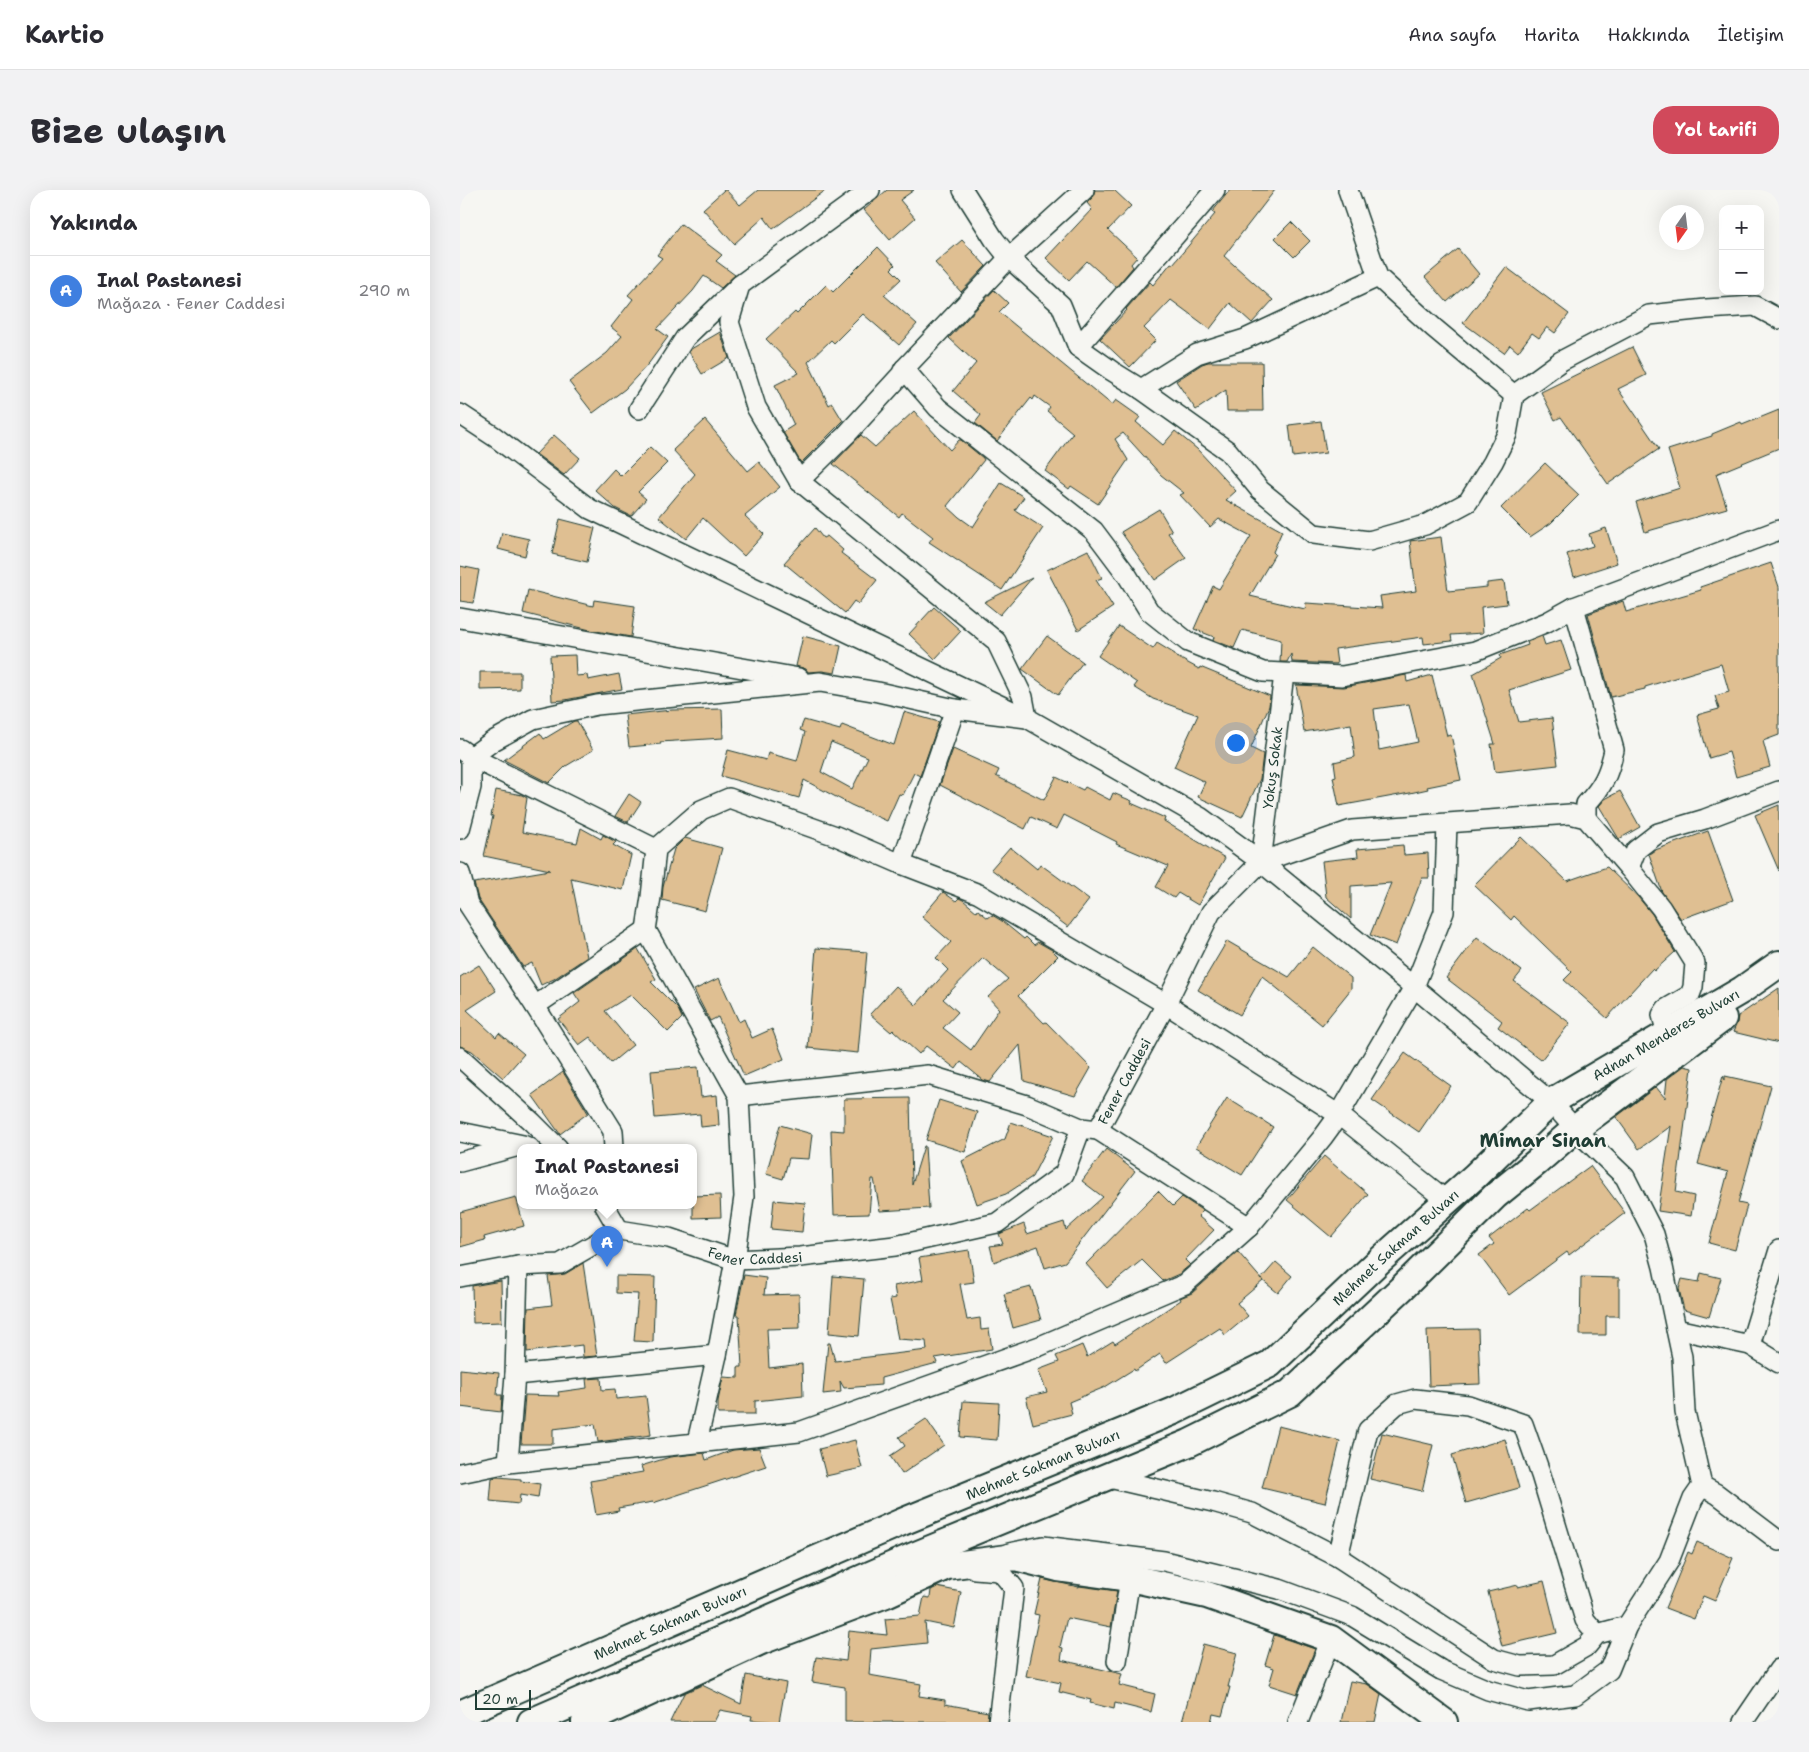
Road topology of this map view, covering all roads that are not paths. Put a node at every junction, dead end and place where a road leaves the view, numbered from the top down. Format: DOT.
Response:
graph roads {
  1 [pos="870,190"];
  2 [pos="963,190"];
  3 [pos="1084,190"];
  4 [pos="1216,190"];
  5 [pos="1348,190"];
  6 [pos="1009,258"];
  7 [pos="1378,277"];
  8 [pos="740,285"];
  9 [pos="1779,320"];
  10 [pos="1078,347"];
  11 [pos="904,369"];
  12 [pos="1141,389"];
  13 [pos="1514,395"];
  14 [pos="638,410"];
  15 [pos="460,414"];
  16 [pos="799,481"];
  17 [pos="1779,530"];
  18 [pos="1574,607"];
  19 [pos="460,618"];
  20 [pos="1284,674"];
  21 [pos="820,682"];
  22 [pos="955,709"];
  23 [pos="1028,718"];
  24 [pos="465,753"];
  25 [pos="1779,791"];
  26 [pos="1586,818"];
  27 [pos="1448,824"];
  28 [pos="460,830"];
  29 [pos="656,849"];
  30 [pos="1261,862"];
  31 [pos="901,864"];
  32 [pos="1629,868"];
  33 [pos="460,873"];
  34 [pos="464,905"];
  35 [pos="646,930"];
  36 [pos="1779,964"];
  37 [pos="1779,980"];
  38 [pos="1414,987"];
  39 [pos="1166,1004"];
  40 [pos="535,1006"];
  41 [pos="1670,1032"];
  42 [pos="460,1057"];
  43 [pos="739,1096"];
  44 [pos="1552,1102"];
  45 [pos="1338,1115"];
  46 [pos="1089,1129"];
  47 [pos="1574,1129"];
  48 [pos="460,1132"];
  49 [pos="554,1144"];
  50 [pos="614,1144"];
  51 [pos="517,1145"];
  52 [pos="517,1149"];
  53 [pos="460,1162"];
  54 [pos="1447,1201"];
  55 [pos="607,1209"];
  56 [pos="618,1209"];
  57 [pos="1249,1227"];
  58 [pos="619,1230"];
  59 [pos="1779,1250"];
  60 [pos="735,1260"];
  61 [pos="518,1266"];
  62 [pos="460,1277"];
  63 [pos="1676,1329"];
  64 [pos="1750,1345"];
  65 [pos="717,1355"];
  66 [pos="1779,1364"];
  67 [pos="515,1375"];
  68 [pos="697,1442"];
  69 [pos="508,1463"];
  70 [pos="460,1474"];
  71 [pos="1105,1477"];
  72 [pos="1702,1486"];
  73 [pos="1779,1541"];
  74 [pos="1338,1557"];
  75 [pos="947,1566"];
  76 [pos="1130,1578"];
  77 [pos="1627,1626"];
  78 [pos="1597,1634"];
  79 [pos="1331,1639"];
  80 [pos="1117,1661"];
  81 [pos="1779,1669"];
  82 [pos="460,1714"];
  83 [pos="531,1722"];
  84 [pos="585,1722"];
  85 [pos="998,1722"];
  86 [pos="1298,1722"];
  87 [pos="1444,1722"];
  88 [pos="1743,1722"];
  1 -- 8 [label="street"];
  2 -- 6 [label="street"];
  3 -- 6 [label="street"];
  4 -- 10 [label="street"];
  5 -- 7 [label="street"];
  6 -- 10 [label="street"];
  6 -- 11 [label="street"];
  7 -- 12 [label="street"];
  7 -- 13 [label="street"];
  8 -- 14 [label="street"];
  8 -- 16 [label="street"];
  9 -- 13 [label="street"];
  10 -- 12 [label="street"];
  11 -- 16 [label="street"];
  11 -- 20 [label="street"];
  12 -- 13 [label="street"];
  15 -- 23 [label="street"];
  16 -- 23 [label="street"];
  17 -- 18 [label="street"];
  18 -- 20 [label="street"];
  18 -- 26 [label="street"];
  19 -- 21 [label="street"];
  20 -- 30 [label="street, Yokuş Sokak"];
  21 -- 22 [label="street"];
  21 -- 24 [label="street"];
  22 -- 23 [label="street"];
  22 -- 31 [label="street"];
  23 -- 30 [label="street"];
  24 -- 28 [label="street"];
  24 -- 29 [label="street"];
  25 -- 32 [label="street"];
  26 -- 27 [label="street"];
  26 -- 32 [label="street"];
  27 -- 30 [label="street"];
  27 -- 38 [label="street"];
  29 -- 31 [label="street"];
  29 -- 35 [label="street"];
  30 -- 38 [label="street"];
  30 -- 39 [label="street, Fener Caddesi"];
  31 -- 39 [label="street"];
  32 -- 41 [label="street"];
  33 -- 34 [label="street"];
  34 -- 40 [label="street"];
  35 -- 40 [label="street"];
  35 -- 43 [label="street"];
  36 -- 41 [label="main road, Adnan Menderes Bulvarı"];
  37 -- 47 [label="main road, Adnan Menderes Bulvarı"];
  38 -- 44 [label="street"];
  38 -- 45 [label="street"];
  39 -- 45 [label="street"];
  39 -- 46 [label="street, Fener Caddesi"];
  40 -- 50 [label="street"];
  41 -- 44 [label="main road, Adnan Menderes Bulvarı"];
  42 -- 49 [label="street"];
  43 -- 46 [label="street"];
  43 -- 60 [label="street"];
  44 -- 47 [label="street"];
  44 -- 54 [label="main road, Mehmet Sakman Bulvarı"];
  45 -- 54 [label="street"];
  45 -- 57 [label="street"];
  46 -- 57 [label="street"];
  46 -- 60 [label="street, Fener Caddesi"];
  47 -- 63 [label="street"];
  47 -- 71 [label="main road, Mehmet Sakman Bulvarı"];
  48 -- 51 [label="street"];
  52 -- 53 [label="street"];
  54 -- 82 [label="main road, Mehmet Sakman Bulvarı"];
  55 -- 58 [label="street"];
  56 -- 58 [label="street"];
  57 -- 68 [label="street"];
  58 -- 60 [label="street, Fener Caddesi"];
  58 -- 61 [label="street"];
  59 -- 64 [label="street"];
  60 -- 65 [label="street"];
  61 -- 62 [label="street"];
  61 -- 67 [label="street"];
  63 -- 64 [label="street"];
  63 -- 72 [label="street"];
  64 -- 66 [label="street"];
  65 -- 67 [label="street"];
  65 -- 68 [label="street"];
  67 -- 69 [label="street"];
  68 -- 69 [label="street"];
  69 -- 70 [label="street"];
  71 -- 74 [label="street"];
  71 -- 83 [label="main road, Mehmet Sakman Bulvarı"];
  72 -- 73 [label="street"];
  72 -- 77 [label="street"];
  74 -- 78 [label="street"];
  74 -- 78 [label="street"];
  75 -- 76 [label="main road"];
  75 -- 77 [label="street"];
  75 -- 84 [label="main road"];
  75 -- 85 [label="street"];
  76 -- 79 [label="main road"];
  76 -- 80 [label="street"];
  77 -- 78 [label="street"];
  79 -- 86 [label="street"];
  79 -- 87 [label="main road"];
  81 -- 88 [label="street"];
}
